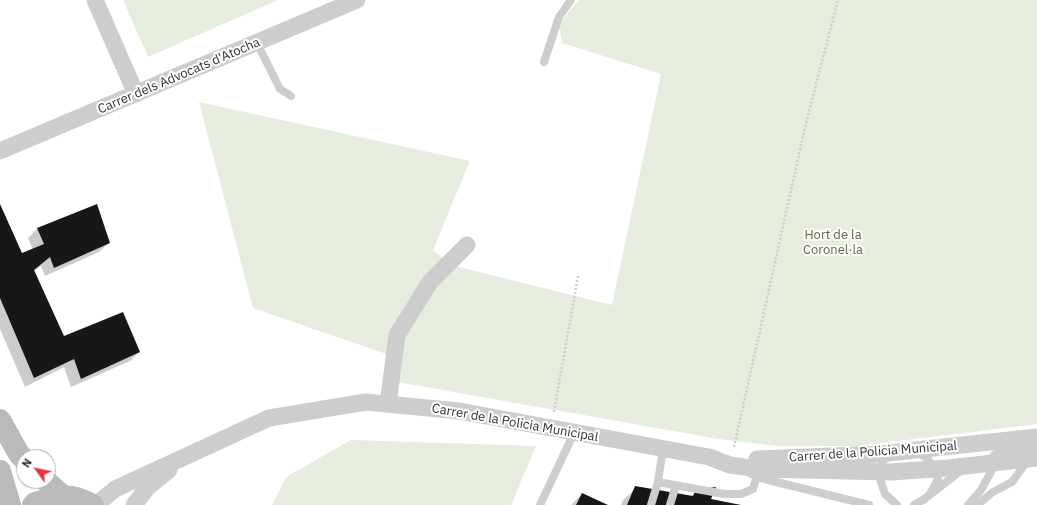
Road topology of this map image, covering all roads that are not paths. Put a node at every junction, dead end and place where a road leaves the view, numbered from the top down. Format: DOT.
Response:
graph roads {
  1 [pos="95,0"];
  2 [pos="358,0"];
  3 [pos="570,0"];
  4 [pos="257,43"];
  5 [pos="544,62"];
  6 [pos="136,94"];
  7 [pos="291,96"];
  8 [pos="0,151"];
  9 [pos="467,245"];
  10 [pos="388,404"];
  11 [pos="0,420"];
  12 [pos="574,433"];
  13 [pos="1037,437"];
  14 [pos="16,449"];
  15 [pos="663,449"];
  16 [pos="916,450"];
  17 [pos="892,452"];
  18 [pos="1034,455"];
  19 [pos="185,456"];
  20 [pos="731,461"];
  21 [pos="990,463"];
  22 [pos="967,466"];
  23 [pos="933,469"];
  24 [pos="0,471"];
  25 [pos="881,472"];
  26 [pos="758,473"];
  27 [pos="658,482"];
  28 [pos="676,485"];
  29 [pos="55,489"];
  30 [pos="929,495"];
  31 [pos="63,496"];
  32 [pos="10,505"];
  33 [pos="33,505"];
  34 [pos="95,505"];
  35 [pos="134,505"];
  36 [pos="540,505"];
  37 [pos="651,505"];
  38 [pos="670,505"];
  39 [pos="869,505"];
  40 [pos="897,505"];
  41 [pos="914,505"];
  42 [pos="968,505"];
  43 [pos="977,505"];
  1 -- 6 [label="street"];
  2 -- 4 [label="street, Carrer dels Advocats d'Atocha"];
  3 -- 5 [label="lane"];
  4 -- 6 [label="street, Carrer dels Advocats d'Atocha"];
  4 -- 7 [label="lane"];
  6 -- 8 [label="street, Carrer dels Advocats d'Atocha"];
  9 -- 10 [label="street"];
  10 -- 12 [label="street, Carrer de la Policia Municipal"];
  10 -- 19 [label="street, Carrer de la Policia Municipal"];
  11 -- 14 [label="main road"];
  12 -- 15 [label="street, Carrer de la Policia Municipal"];
  12 -- 36 [label="lane"];
  13 -- 16 [label="street, Carrer de la Policia Municipal"];
  15 -- 20 [label="street, Carrer de la Policia Municipal"];
  15 -- 27 [label="lane"];
  16 -- 17 [label="street, Carrer de la Policia Municipal"];
  16 -- 23 [label="lane"];
  17 -- 20 [label="street, Carrer de la Policia Municipal"];
  17 -- 25 [label="lane"];
  18 -- 21 [label="street, Carrer de la Policia Municipal"];
  18 -- 43 [label="lane"];
  19 -- 34 [label="street, Carrer de la Policia Municipal"];
  19 -- 35 [label="street, Carrer de la Policia Municipal"];
  20 -- 26 [label="street, Carrer de la Policia Municipal"];
  21 -- 22 [label="street, Carrer de la Policia Municipal"];
  21 -- 42 [label="lane"];
  22 -- 23 [label="street, Carrer de la Policia Municipal"];
  22 -- 30 [label="lane"];
  23 -- 25 [label="street, Carrer de la Policia Municipal"];
  23 -- 30 [label="lane"];
  24 -- 32 [label="main road"];
  25 -- 26 [label="street, Carrer de la Policia Municipal"];
  25 -- 40 [label="lane"];
  26 -- 28 [label="lane"];
  26 -- 39 [label="lane"];
  27 -- 28 [label="lane"];
  27 -- 37 [label="lane"];
  28 -- 38 [label="lane"];
  29 -- 31 [label="main road"];
  30 -- 41 [label="lane"];
  31 -- 33 [label="main road"];
  31 -- 34 [label="main road"];
}
